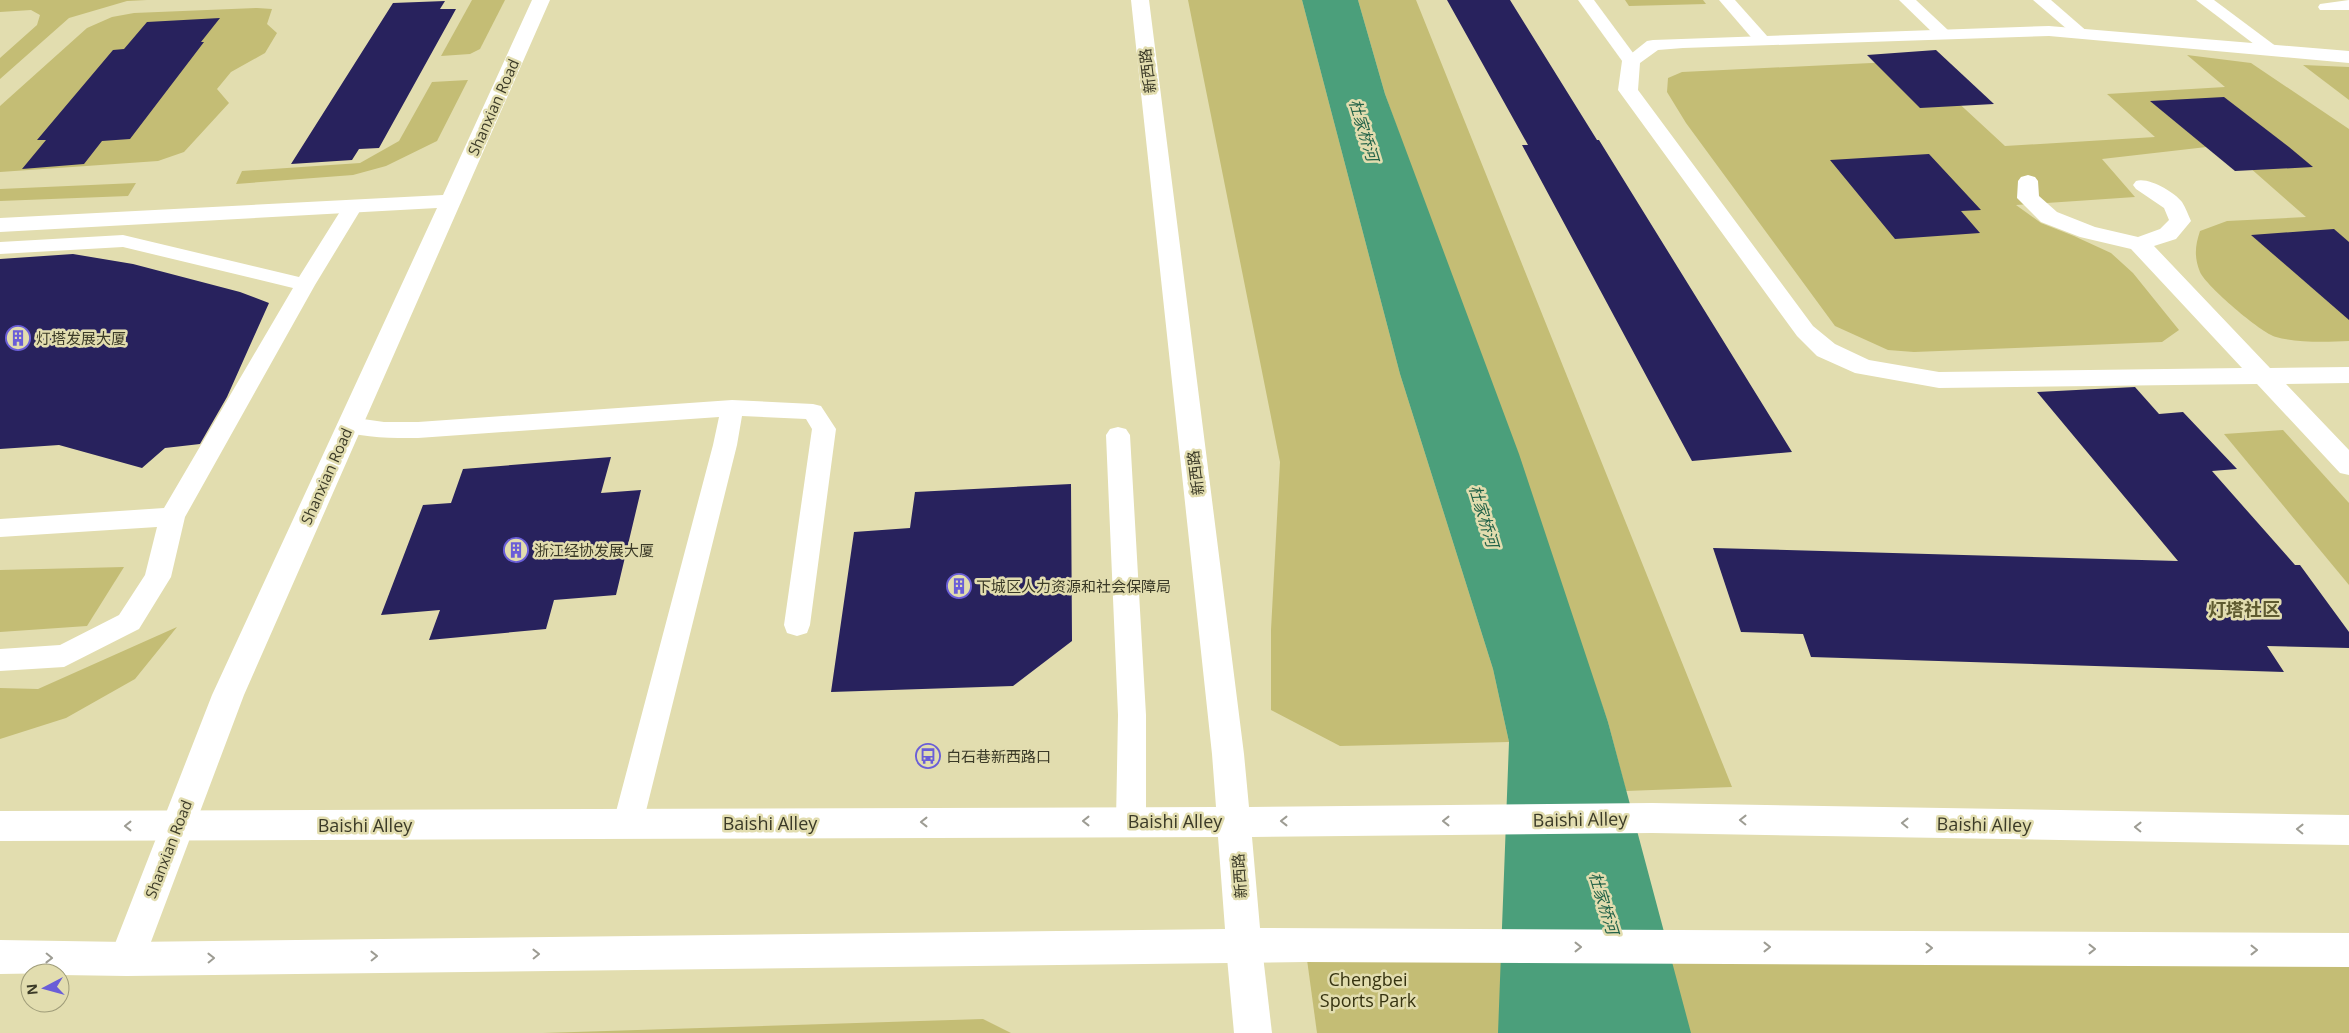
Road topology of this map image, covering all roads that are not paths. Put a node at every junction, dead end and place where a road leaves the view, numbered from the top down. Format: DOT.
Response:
graph roads {
  1 [pos="541,0"];
  2 [pos="1140,0"];
  3 [pos="1586,0"];
  4 [pos="1727,0"];
  5 [pos="1907,0"];
  6 [pos="2040,0"];
  7 [pos="2204,0"];
  8 [pos="2349,5"];
  9 [pos="2326,7"];
  10 [pos="2081,33"];
  11 [pos="1944,34"];
  12 [pos="1762,40"];
  13 [pos="2273,50"];
  14 [pos="2349,57"];
  15 [pos="1631,61"];
  16 [pos="2028,181"];
  17 [pos="2143,185"];
  18 [pos="450,201"];
  19 [pos="353,206"];
  20 [pos="0,224"];
  21 [pos="2139,244"];
  22 [pos="0,248"];
  23 [pos="305,285"];
  24 [pos="2349,375"];
  25 [pos="2264,376"];
  26 [pos="732,408"];
  27 [pos="349,425"];
  28 [pos="1118,435"];
  29 [pos="2349,466"];
  30 [pos="172,517"];
  31 [pos="0,528"];
  32 [pos="797,625"];
  33 [pos="0,660"];
  34 [pos="1131,821"];
  35 [pos="1235,821"];
  36 [pos="628,823"];
  37 [pos="177,825"];
  38 [pos="0,826"];
  39 [pos="2349,830"];
  40 [pos="1244,947"];
  41 [pos="2349,950"];
  42 [pos="0,957"];
  43 [pos="127,958"];
  44 [pos="1253,1033"];
  1 -- 18 [label="street, Shanxian Road"];
  2 -- 35 [label="street, 新西路"];
  3 -- 15 [label="lane"];
  4 -- 12 [label="lane"];
  5 -- 11 [label="lane"];
  6 -- 10 [label="lane"];
  7 -- 13 [label="lane"];
  8 -- 9 [label="lane"];
  10 -- 11 [label="street"];
  10 -- 13 [label="street"];
  11 -- 12 [label="street"];
  12 -- 15 [label="street"];
  13 -- 14 [label="street"];
  15 -- 25 [label="street"];
  16 -- 21 [label="street"];
  17 -- 21 [label="street"];
  18 -- 19 [label="street"];
  18 -- 27 [label="street, Shanxian Road"];
  19 -- 20 [label="street"];
  19 -- 23 [label="lane"];
  21 -- 25 [label="street"];
  22 -- 23 [label="lane"];
  23 -- 30 [label="lane"];
  24 -- 25 [label="street"];
  25 -- 29 [label="street"];
  26 -- 27 [label="lane"];
  26 -- 32 [label="lane"];
  26 -- 36 [label="lane"];
  27 -- 37 [label="street, Shanxian Road"];
  28 -- 34 [label="lane"];
  30 -- 31 [label="lane"];
  30 -- 33 [label="lane"];
  34 -- 35 [label="street, Baishi Alley"];
  34 -- 36 [label="street, Baishi Alley, one-way"];
  39 -- 35 [label="street, Baishi Alley, one-way"];
  35 -- 40 [label="street, 新西路"];
  36 -- 37 [label="street, Baishi Alley"];
  37 -- 38 [label="street, Baishi Alley, one-way"];
  37 -- 43 [label="street, Shanxian Road"];
  40 -- 41 [label="street, one-way"];
  43 -- 40 [label="street, one-way"];
  40 -- 44 [label="street, 新西路"];
  42 -- 43 [label="street, one-way"];
}
